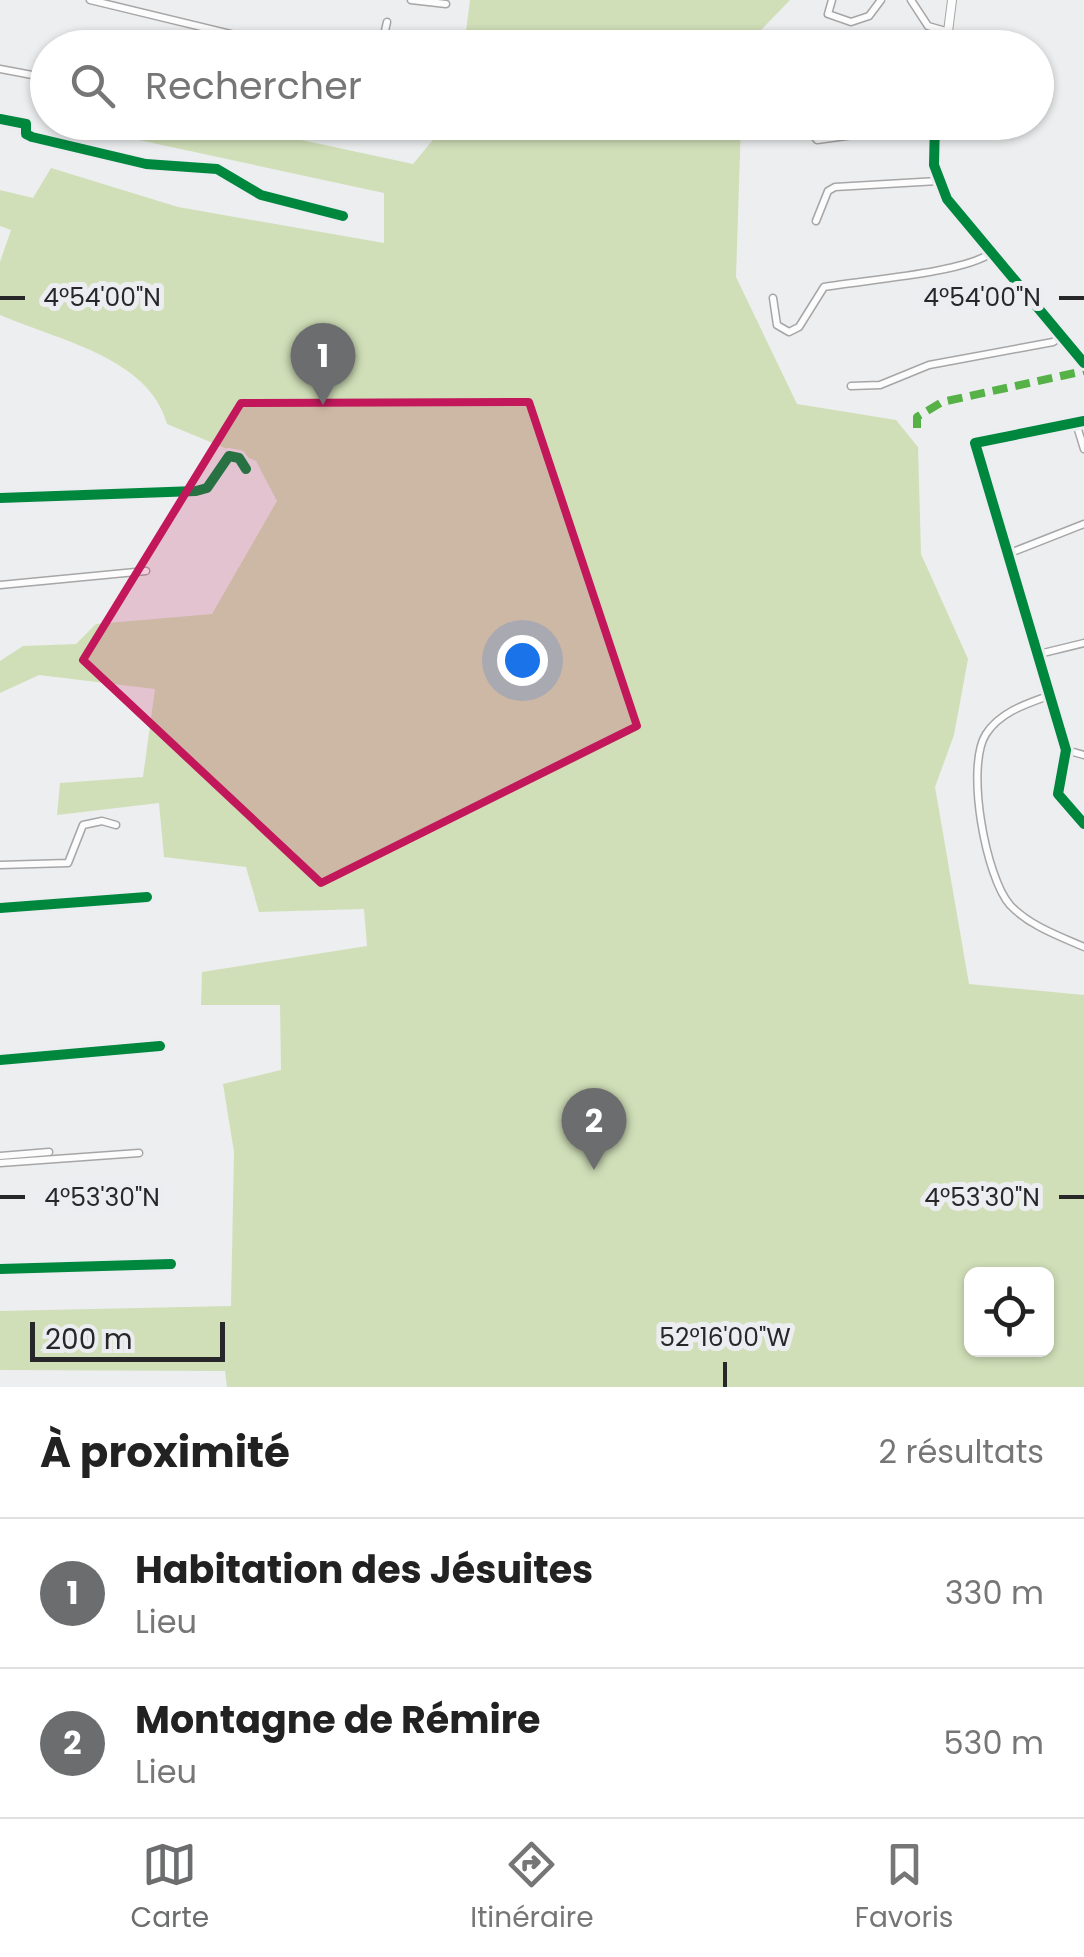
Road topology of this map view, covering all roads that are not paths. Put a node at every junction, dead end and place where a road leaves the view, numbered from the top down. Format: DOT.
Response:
graph roads {
  1 [pos="90,0"];
  2 [pos="411,0"];
  3 [pos="832,0"];
  4 [pos="882,0"];
  5 [pos="911,0"];
  6 [pos="952,0"];
  7 [pos="446,4"];
  8 [pos="387,22"];
  9 [pos="215,30"];
  10 [pos="385,30"];
  11 [pos="941,30"];
  12 [pos="948,30"];
  13 [pos="0,69"];
  14 [pos="30,75"];
  15 [pos="0,119"];
  16 [pos="30,136"];
  17 [pos="43,140"];
  18 [pos="935,140"];
  19 [pos="938,182"];
  20 [pos="343,216"];
  21 [pos="816,221"];
  22 [pos="992,253"];
  23 [pos="773,298"];
  24 [pos="1062,336"];
  25 [pos="1084,363"];
  26 [pos="851,386"];
  27 [pos="1080,422"];
  28 [pos="1084,449"];
  29 [pos="246,468"];
  30 [pos="0,498"];
  31 [pos="1084,524"];
  32 [pos="1005,555"];
  33 [pos="146,571"];
  34 [pos="0,585"];
  35 [pos="1084,643"];
  36 [pos="1039,654"];
  37 [pos="1050,695"];
  38 [pos="1066,750"];
  39 [pos="1084,755"];
  40 [pos="1084,824"];
  41 [pos="116,825"];
  42 [pos="0,864"];
  43 [pos="146,897"];
  44 [pos="0,908"];
  45 [pos="1084,947"];
  46 [pos="160,1046"];
  47 [pos="0,1060"];
  48 [pos="49,1152"];
  49 [pos="138,1153"];
  50 [pos="0,1160"];
  51 [pos="170,1264"];
  52 [pos="0,1268"];
  1 -- 9 [label="street"];
  2 -- 7 [label="street"];
  3 -- 4 [label="street"];
  5 -- 11 [label="street"];
  6 -- 12 [label="street"];
  8 -- 10 [label="street"];
  13 -- 14 [label="street"];
  15 -- 16 [label="street"];
  17 -- 20 [label="street"];
  18 -- 19 [label="street"];
  19 -- 21 [label="street"];
  19 -- 22 [label="street"];
  22 -- 23 [label="street"];
  22 -- 24 [label="street"];
  24 -- 25 [label="street"];
  24 -- 26 [label="street"];
  27 -- 28 [label="street"];
  27 -- 32 [label="street"];
  29 -- 30 [label="street"];
  31 -- 32 [label="street"];
  32 -- 36 [label="street"];
  33 -- 34 [label="street"];
  35 -- 36 [label="street"];
  36 -- 37 [label="street"];
  37 -- 38 [label="street"];
  37 -- 45 [label="street"];
  38 -- 39 [label="street"];
  38 -- 40 [label="street"];
  41 -- 42 [label="street"];
  43 -- 44 [label="street"];
  46 -- 47 [label="street"];
  48 -- 50 [label="street"];
  49 -- 50 [label="street"];
  51 -- 52 [label="street"];
}
